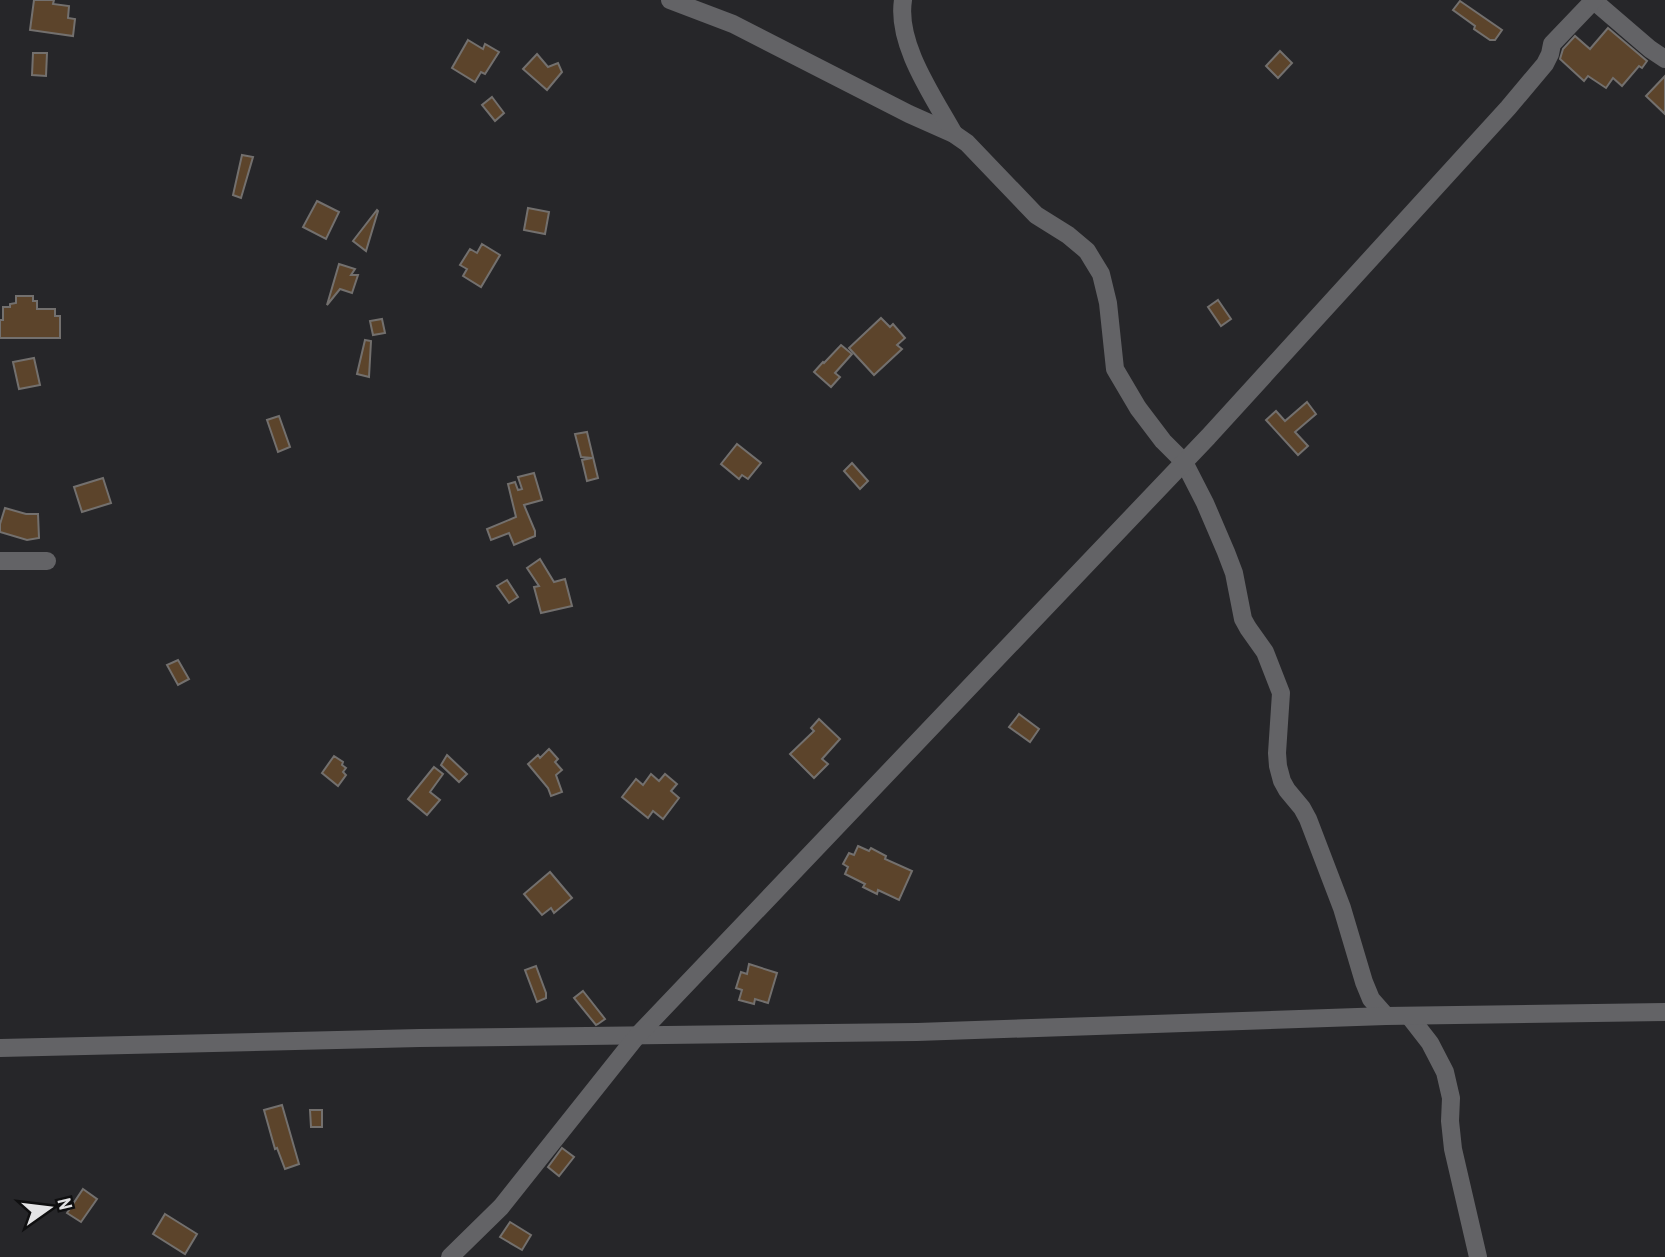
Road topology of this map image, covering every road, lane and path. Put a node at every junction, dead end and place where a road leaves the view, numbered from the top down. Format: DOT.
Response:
graph roads {
  1 [pos="670,0"];
  2 [pos="903,0"];
  3 [pos="1594,0"];
  4 [pos="1665,59"];
  5 [pos="954,134"];
  6 [pos="1184,462"];
  7 [pos="0,561"];
  8 [pos="47,561"];
  9 [pos="1665,1012"];
  10 [pos="1386,1016"];
  11 [pos="1409,1016"];
  12 [pos="637,1035"];
  13 [pos="0,1048"];
  14 [pos="450,1257"];
  15 [pos="1478,1257"];
  1 -- 5 [label="street"];
  2 -- 5 [label="street"];
  3 -- 4 [label="street"];
  3 -- 6 [label="street"];
  5 -- 6 [label="street"];
  6 -- 10 [label="street"];
  6 -- 12 [label="street"];
  7 -- 8 [label="street"];
  9 -- 11 [label="street"];
  10 -- 11 [label="street"];
  10 -- 12 [label="street"];
  11 -- 15 [label="street"];
  12 -- 13 [label="street"];
  12 -- 14 [label="street"];
}
